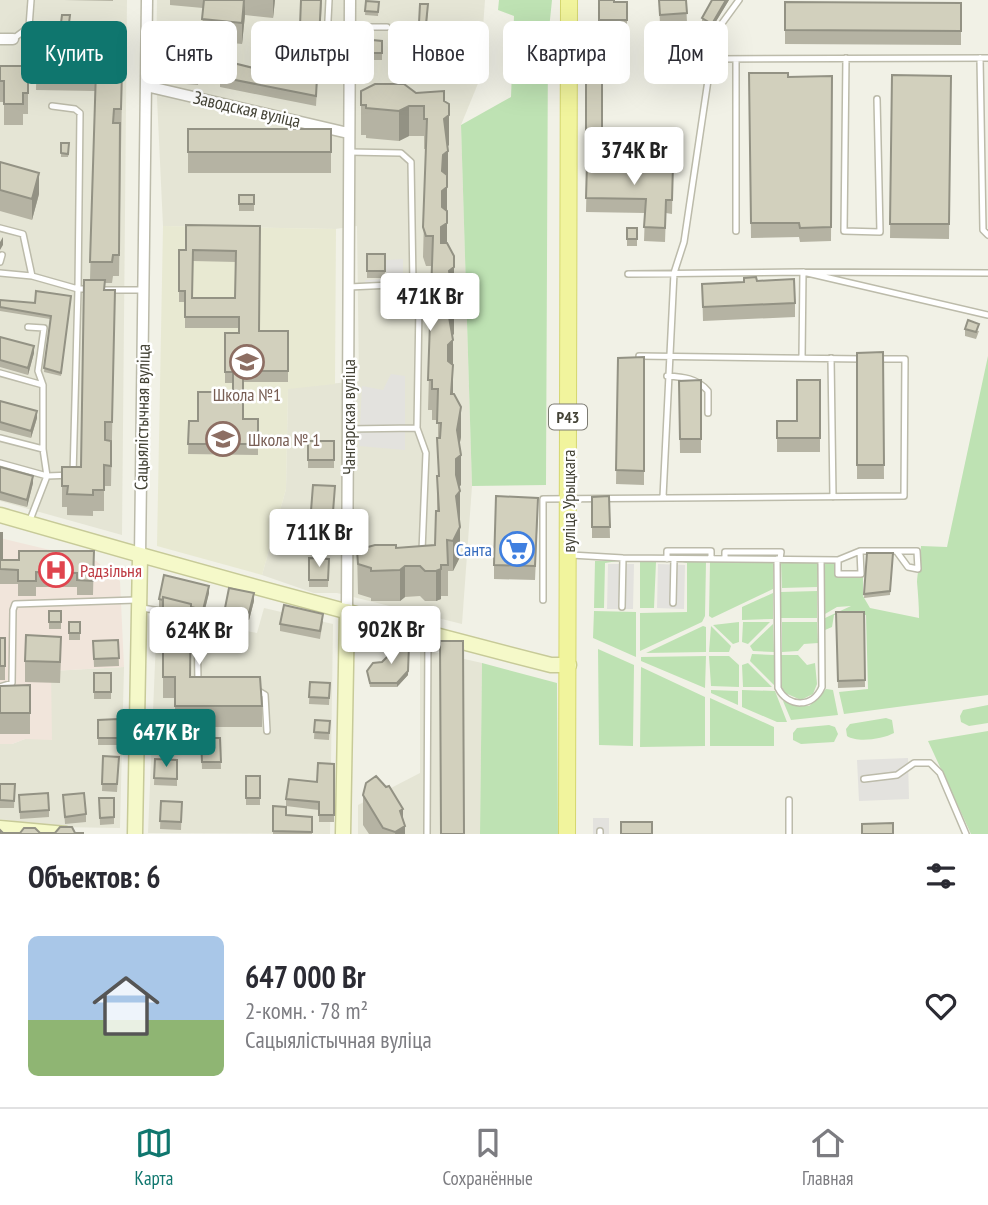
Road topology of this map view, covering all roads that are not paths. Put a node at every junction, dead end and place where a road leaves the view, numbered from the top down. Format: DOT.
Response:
graph roads {
  1 [pos="31,0"];
  2 [pos="147,0"];
  3 [pos="329,0"];
  4 [pos="350,0"];
  5 [pos="569,0"];
  6 [pos="738,0"];
  7 [pos="328,21"];
  8 [pos="350,21"];
  9 [pos="723,21"];
  10 [pos="374,27"];
  11 [pos="387,27"];
  12 [pos="0,39"];
  13 [pos="13,39"];
  14 [pos="846,58"];
  15 [pos="980,58"];
  16 [pos="988,58"];
  17 [pos="728,59"];
  18 [pos="736,59"];
  19 [pos="349,84"];
  20 [pos="707,84"];
  21 [pos="146,86"];
  22 [pos="877,99"];
  23 [pos="51,106"];
  24 [pos="348,133"];
  25 [pos="349,152"];
  26 [pos="0,228"];
  27 [pos="736,231"];
  28 [pos="988,235"];
  29 [pos="2,255"];
  30 [pos="0,262"];
  31 [pos="803,272"];
  32 [pos="0,273"];
  33 [pos="674,273"];
  34 [pos="988,273"];
  35 [pos="628,274"];
  36 [pos="32,276"];
  37 [pos="414,284"];
  38 [pos="349,287"];
  39 [pos="78,289"];
  40 [pos="144,290"];
  41 [pos="988,315"];
  42 [pos="28,327"];
  43 [pos="639,356"];
  44 [pos="668,356"];
  45 [pos="803,358"];
  46 [pos="831,358"];
  47 [pos="0,373"];
  48 [pos="667,376"];
  49 [pos="43,385"];
  50 [pos="708,413"];
  51 [pos="417,428"];
  52 [pos="348,429"];
  53 [pos="0,438"];
  54 [pos="43,449"];
  55 [pos="0,463"];
  56 [pos="47,476"];
  57 [pos="663,496"];
  58 [pos="833,496"];
  59 [pos="568,499"];
  60 [pos="0,515"];
  61 [pos="29,523"];
  62 [pos="860,551"];
  63 [pos="897,552"];
  64 [pos="568,555"];
  65 [pos="140,557"];
  66 [pos="421,557"];
  67 [pos="623,558"];
  68 [pos="671,559"];
  69 [pos="711,559"];
  70 [pos="778,559"];
  71 [pos="821,560"];
  72 [pos="838,560"];
  73 [pos="544,600"];
  74 [pos="139,603"];
  75 [pos="673,603"];
  76 [pos="621,607"];
  77 [pos="347,611"];
  78 [pos="428,634"];
  79 [pos="569,665"];
  80 [pos="0,687"];
  81 [pos="207,688"];
  82 [pos="243,689"];
  83 [pos="267,731"];
  84 [pos="864,779"];
  85 [pos="789,800"];
  86 [pos="0,828"];
  87 [pos="66,834"];
  88 [pos="135,834"];
  89 [pos="343,834"];
  90 [pos="428,834"];
  91 [pos="567,834"];
  92 [pos="789,834"];
  93 [pos="966,834"];
  1 -- 13 [label="lane"];
  2 -- 21 [label="street, Сацыялістычная вуліца"];
  3 -- 7 [label="lane"];
  4 -- 8 [label="street, Чангарская вуліца"];
  5 -- 59 [label="main road, вуліца Урыцкага / Р43"];
  6 -- 9 [label="lane"];
  10 -- 11 [label="lane"];
  12 -- 13 [label="street"];
  14 -- 15 [label="lane"];
  14 -- 18 [label="lane"];
  14 -- 22 [label="lane"];
  15 -- 16 [label="lane"];
  15 -- 28 [label="lane"];
  17 -- 18 [label="lane"];
  18 -- 27 [label="lane"];
  19 -- 24 [label="street, Чангарская вуліца"];
  20 -- 33 [label="lane"];
  21 -- 24 [label="street, Заводская вуліца"];
  21 -- 40 [label="street, Сацыялістычная вуліца"];
  23 -- 39 [label="lane"];
  24 -- 25 [label="street, Чангарская вуліца"];
  25 -- 37 [label="lane"];
  25 -- 38 [label="street, Чангарская вуліца"];
  26 -- 36 [label="lane"];
  29 -- 30 [label="lane"];
  31 -- 33 [label="lane"];
  31 -- 34 [label="lane"];
  31 -- 41 [label="lane"];
  31 -- 45 [label="lane"];
  32 -- 36 [label="lane"];
  33 -- 35 [label="lane"];
  33 -- 44 [label="lane"];
  36 -- 39 [label="lane"];
  37 -- 38 [label="lane"];
  37 -- 51 [label="lane"];
  38 -- 52 [label="street, Чангарская вуліца"];
  39 -- 40 [label="lane"];
  39 -- 56 [label="lane"];
  40 -- 65 [label="street, Сацыялістычная вуліца"];
  42 -- 49 [label="lane"];
  43 -- 44 [label="lane"];
  44 -- 45 [label="lane"];
  44 -- 48 [label="lane"];
  45 -- 46 [label="lane"];
  46 -- 58 [label="lane"];
  46 -- 58 [label="lane"];
  47 -- 49 [label="lane"];
  48 -- 50 [label="lane"];
  48 -- 57 [label="lane"];
  49 -- 54 [label="lane"];
  51 -- 52 [label="lane"];
  51 -- 66 [label="lane"];
  52 -- 77 [label="street, Чангарская вуліца"];
  53 -- 54 [label="lane"];
  54 -- 56 [label="lane"];
  55 -- 56 [label="lane"];
  56 -- 61 [label="lane"];
  57 -- 58 [label="lane"];
  57 -- 59 [label="lane"];
  59 -- 64 [label="main road, вуліца Урыцкага / Р43"];
  59 -- 73 [label="lane"];
  60 -- 61 [label="main road"];
  61 -- 65 [label="main road"];
  62 -- 63 [label="lane"];
  62 -- 72 [label="lane"];
  62 -- 72 [label="lane"];
  64 -- 67 [label="lane"];
  64 -- 79 [label="main road, вуліца Урыцкага / Р43"];
  65 -- 74 [label="main road, Сацыялістычная вуліца"];
  65 -- 77 [label="main road"];
  67 -- 68 [label="lane"];
  67 -- 76 [label="lane"];
  68 -- 69 [label="lane"];
  68 -- 69 [label="lane"];
  68 -- 75 [label="lane"];
  69 -- 70 [label="lane"];
  70 -- 71 [label="lane"];
  70 -- 71 [label="lane"];
  71 -- 72 [label="lane"];
  74 -- 80 [label="lane"];
  74 -- 81 [label="lane"];
  74 -- 88 [label="main road, Сацыялістычная вуліца"];
  77 -- 78 [label="main road"];
  77 -- 89 [label="main road, Чангарская вуліца"];
  78 -- 79 [label="main road"];
  78 -- 90 [label="lane"];
  79 -- 91 [label="main road, вуліца Урыцкага / Р43"];
  82 -- 83 [label="lane"];
  84 -- 93 [label="lane"];
  85 -- 92 [label="lane"];
  86 -- 87 [label="main road"];
}
